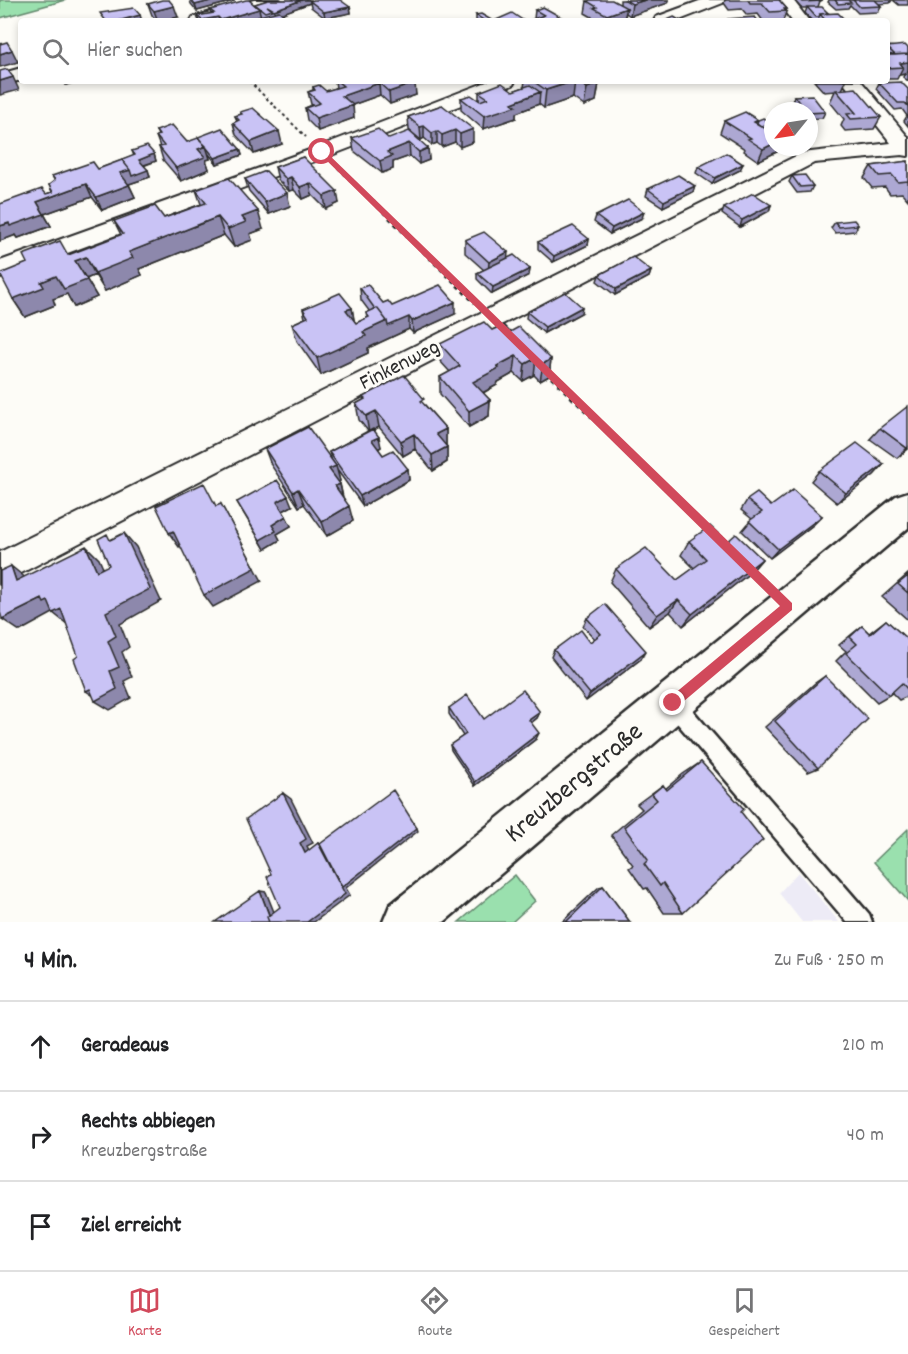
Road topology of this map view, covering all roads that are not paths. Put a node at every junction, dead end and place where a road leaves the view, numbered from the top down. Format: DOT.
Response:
graph roads {
  1 [pos="272,0"];
  2 [pos="717,0"];
  3 [pos="784,0"];
  4 [pos="209,18"];
  5 [pos="670,18"];
  6 [pos="799,18"];
  7 [pos="18,75"];
  8 [pos="0,80"];
  9 [pos="498,84"];
  10 [pos="853,84"];
  11 [pos="907,149"];
  12 [pos="0,270"];
  13 [pos="908,507"];
  14 [pos="0,569"];
  15 [pos="673,703"];
  16 [pos="407,922"];
  17 [pos="861,922"];
  1 -- 4 [label="street"];
  2 -- 5 [label="street"];
  3 -- 6 [label="street"];
  7 -- 8 [label="street"];
  9 -- 12 [label="street"];
  10 -- 11 [label="street"];
  11 -- 14 [label="street, Finkenweg"];
  13 -- 15 [label="street, Kreuzbergstraße"];
  15 -- 16 [label="street, Kreuzbergstraße"];
  15 -- 17 [label="lane"];
}
